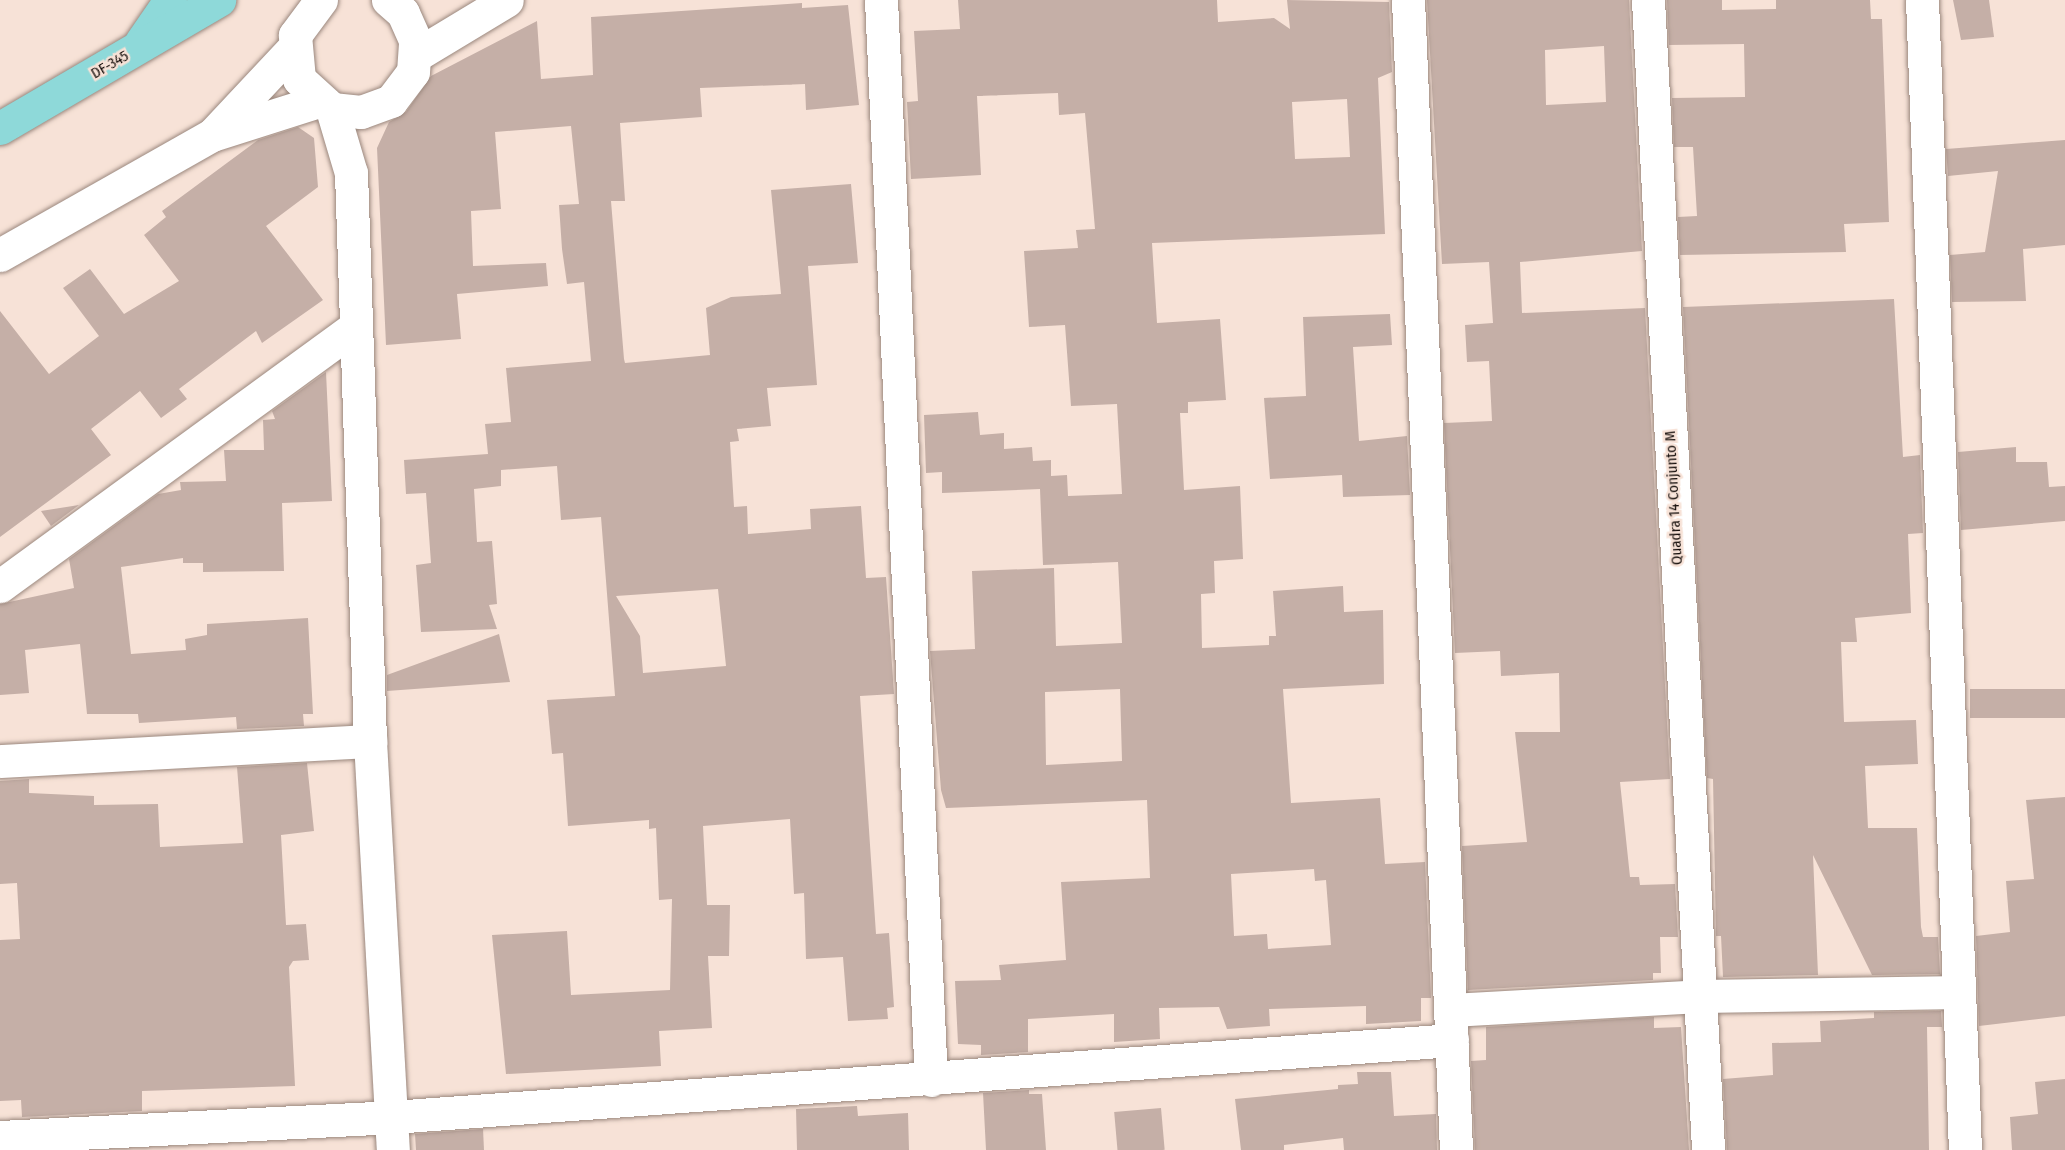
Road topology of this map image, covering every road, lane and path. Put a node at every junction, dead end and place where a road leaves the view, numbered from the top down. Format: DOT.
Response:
graph roads {
  1 [pos="170,0"];
  2 [pos="219,0"];
  3 [pos="321,0"];
  4 [pos="388,0"];
  5 [pos="507,0"];
  6 [pos="881,0"];
  7 [pos="1408,0"];
  8 [pos="1648,0"];
  9 [pos="1922,0"];
  10 [pos="292,50"];
  11 [pos="135,51"];
  12 [pos="416,55"];
  13 [pos="325,105"];
  14 [pos="376,109"];
  15 [pos="0,128"];
  16 [pos="212,135"];
  17 [pos="351,173"];
  18 [pos="0,255"];
  19 [pos="352,328"];
  20 [pos="0,586"];
  21 [pos="370,741"];
  22 [pos="0,761"];
  23 [pos="1959,992"];
  24 [pos="1700,996"];
  25 [pos="1451,1025"];
  26 [pos="931,1080"];
  27 [pos="392,1117"];
  28 [pos="0,1137"];
  29 [pos="393,1150"];
  30 [pos="1456,1150"];
  31 [pos="1708,1150"];
  32 [pos="1965,1150"];
  1 -- 11 [label="main road"];
  2 -- 11 [label="main road, DF-345 / DF-345"];
  3 -- 10 [label="street"];
  4 -- 12 [label="street"];
  5 -- 12 [label="street"];
  6 -- 26 [label="street"];
  7 -- 25 [label="street"];
  8 -- 24 [label="street, Quadra 14 Conjunto M"];
  9 -- 23 [label="street"];
  10 -- 13 [label="street"];
  10 -- 16 [label="street"];
  11 -- 15 [label="main road, DF-345"];
  12 -- 14 [label="street"];
  13 -- 14 [label="street"];
  13 -- 16 [label="street"];
  13 -- 17 [label="street"];
  14 -- 17 [label="street"];
  16 -- 18 [label="street"];
  17 -- 19 [label="street"];
  19 -- 20 [label="street"];
  19 -- 21 [label="street"];
  21 -- 22 [label="street"];
  21 -- 27 [label="street"];
  23 -- 24 [label="street"];
  23 -- 32 [label="street"];
  24 -- 25 [label="street"];
  24 -- 31 [label="street, Quadra 14 Conjunto M"];
  25 -- 26 [label="street"];
  25 -- 30 [label="street"];
  26 -- 27 [label="street"];
  27 -- 28 [label="street"];
  27 -- 29 [label="street"];
}
